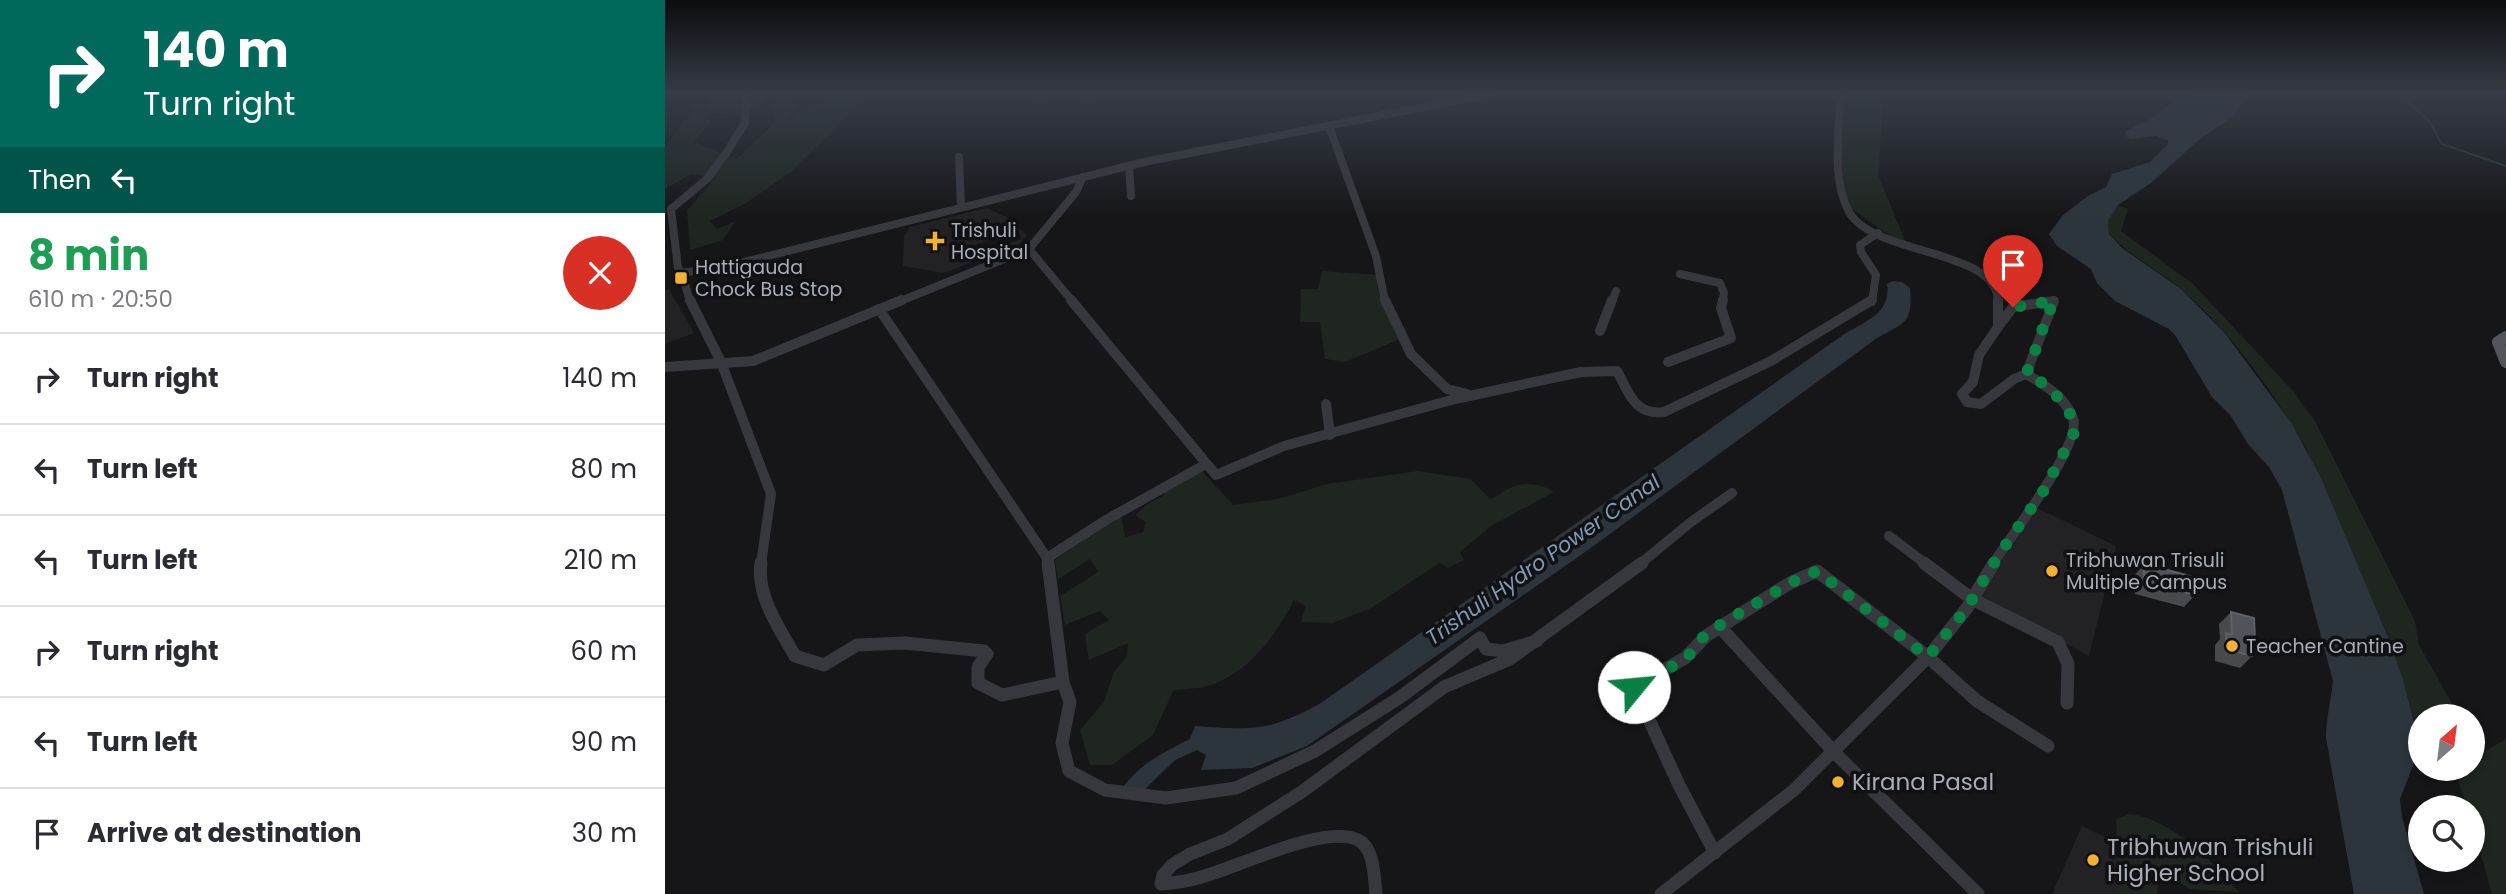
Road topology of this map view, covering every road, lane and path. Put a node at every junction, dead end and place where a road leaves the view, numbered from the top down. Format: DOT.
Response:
graph roads {
  1 [pos="738,135"];
  2 [pos="1285,135"];
  3 [pos="1332,135"];
  4 [pos="1839,135"];
  5 [pos="959,157"];
  6 [pos="1129,166"];
  7 [pos="1083,177"];
  8 [pos="1131,196"];
  9 [pos="961,207"];
  10 [pos="1878,233"];
  11 [pos="1029,249"];
  12 [pos="682,273"];
  13 [pos="1680,274"];
  14 [pos="1616,291"];
  15 [pos="879,309"];
  16 [pos="1998,327"];
  17 [pos="1600,331"];
  18 [pos="2506,337"];
  19 [pos="721,362"];
  20 [pos="1668,362"];
  21 [pos="2506,362"];
  22 [pos="665,367"];
  23 [pos="2026,374"];
  24 [pos="1477,395"];
  25 [pos="1326,404"];
  26 [pos="1330,435"];
  27 [pos="1206,464"];
  28 [pos="1732,493"];
  29 [pos="1889,536"];
  30 [pos="1047,558"];
  31 [pos="1972,598"];
  32 [pos="1720,627"];
  33 [pos="1537,641"];
  34 [pos="1928,657"];
  35 [pos="1063,682"];
  36 [pos="2067,703"];
  37 [pos="2048,746"];
  38 [pos="1834,752"];
  39 [pos="1715,853"];
  40 [pos="1376,894"];
  41 [pos="1661,894"];
  42 [pos="1978,894"];
  1 -- 12 [label="street"];
  2 -- 6 [label="street"];
  3 -- 24 [label="street"];
  4 -- 10 [label="street"];
  5 -- 9 [label="street"];
  6 -- 7 [label="street"];
  6 -- 8 [label="street"];
  7 -- 9 [label="street"];
  7 -- 11 [label="street"];
  9 -- 12 [label="street"];
  10 -- 16 [label="street"];
  10 -- 24 [label="street"];
  11 -- 15 [label="street"];
  11 -- 27 [label="street"];
  12 -- 19 [label="street"];
  13 -- 20 [label="street"];
  14 -- 17 [label="street"];
  15 -- 19 [label="street"];
  15 -- 30 [label="street"];
  16 -- 23 [label="street"];
  16 -- 23 [label="street"];
  18 -- 21 [label="main road"];
  19 -- 22 [label="street"];
  19 -- 35 [label="street"];
  23 -- 31 [label="street"];
  24 -- 26 [label="street"];
  25 -- 26 [label="street"];
  26 -- 27 [label="street"];
  27 -- 30 [label="street"];
  28 -- 33 [label="street"];
  29 -- 31 [label="street"];
  30 -- 35 [label="street"];
  31 -- 34 [label="street"];
  31 -- 36 [label="street"];
  32 -- 34 [label="street"];
  32 -- 38 [label="street"];
  32 -- 39 [label="street"];
  33 -- 35 [label="street"];
  33 -- 40 [label="street"];
  34 -- 37 [label="street"];
  34 -- 38 [label="street"];
  38 -- 39 [label="street"];
  38 -- 42 [label="street"];
  39 -- 41 [label="street"];
}
